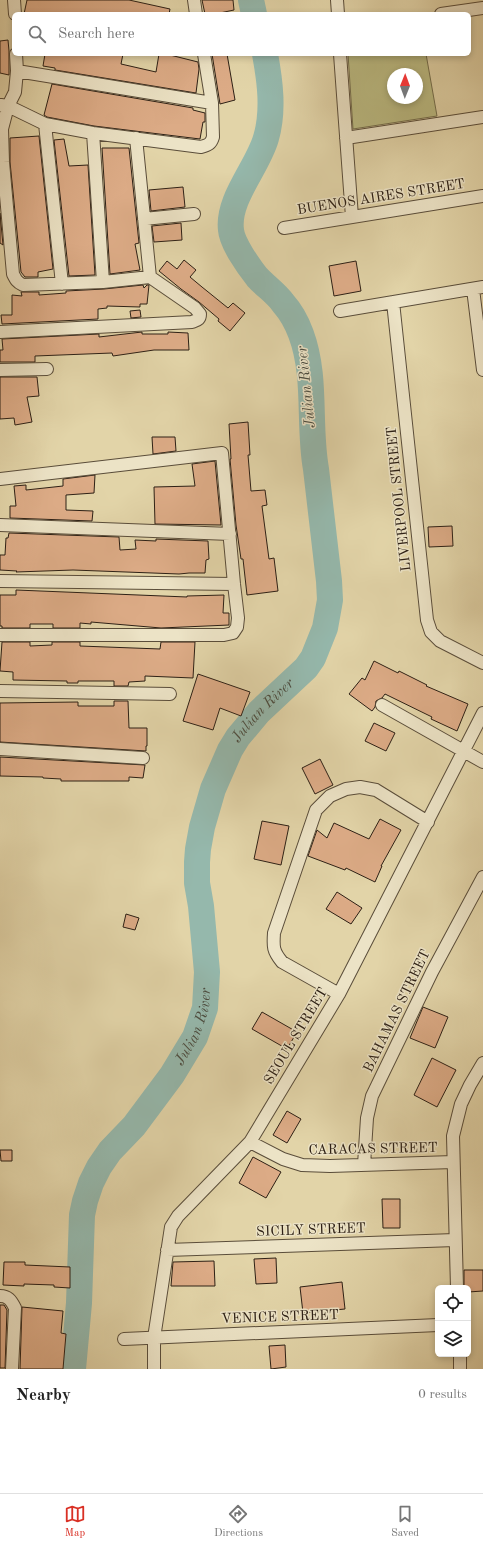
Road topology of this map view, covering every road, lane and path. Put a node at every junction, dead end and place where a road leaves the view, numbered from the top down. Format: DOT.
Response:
graph roads {
  1 [pos="14,0"];
  2 [pos="337,0"];
  3 [pos="191,1"];
  4 [pos="483,8"];
  5 [pos="15,12"];
  6 [pos="195,12"];
  7 [pos="338,12"];
  8 [pos="455,12"];
  9 [pos="16,56"];
  10 [pos="204,56"];
  11 [pos="340,56"];
  12 [pos="17,71"];
  13 [pos="212,103"];
  14 [pos="4,106"];
  15 [pos="483,117"];
  16 [pos="45,124"];
  17 [pos="93,133"];
  18 [pos="136,138"];
  19 [pos="346,138"];
  20 [pos="2,162"];
  21 [pos="483,196"];
  22 [pos="194,214"];
  23 [pos="352,217"];
  24 [pos="144,219"];
  25 [pos="284,228"];
  26 [pos="6,250"];
  27 [pos="150,277"];
  28 [pos="103,282"];
  29 [pos="62,284"];
  30 [pos="478,288"];
  31 [pos="393,302"];
  32 [pos="340,312"];
  33 [pos="0,332"];
  34 [pos="47,369"];
  35 [pos="0,370"];
  36 [pos="483,370"];
  37 [pos="0,479"];
  38 [pos="0,525"];
  39 [pos="230,534"];
  40 [pos="0,581"];
  41 [pos="234,584"];
  42 [pos="0,635"];
  43 [pos="483,663"];
  44 [pos="0,691"];
  45 [pos="170,694"];
  46 [pos="382,705"];
  47 [pos="483,713"];
  48 [pos="0,749"];
  49 [pos="464,752"];
  50 [pos="143,758"];
  51 [pos="483,762"];
  52 [pos="428,822"];
  53 [pos="483,877"];
  54 [pos="339,994"];
  55 [pos="483,1063"];
  56 [pos="250,1142"];
  57 [pos="453,1162"];
  58 [pos="364,1165"];
  59 [pos="455,1240"];
  60 [pos="167,1250"];
  61 [pos="457,1285"];
  62 [pos="0,1296"];
  63 [pos="435,1325"];
  64 [pos="154,1338"];
  65 [pos="124,1339"];
  66 [pos="460,1357"];
  67 [pos="12,1369"];
  68 [pos="154,1369"];
  69 [pos="460,1369"];
  1 -- 5 [label="street"];
  2 -- 7 [label="street"];
  3 -- 6 [label="street"];
  4 -- 8 [label="street"];
  9 -- 12 [label="street"];
  10 -- 13 [label="street"];
  11 -- 19 [label="street"];
  12 -- 13 [label="street"];
  12 -- 14 [label="street"];
  13 -- 18 [label="street"];
  14 -- 16 [label="street"];
  14 -- 20 [label="street"];
  15 -- 19 [label="street"];
  16 -- 17 [label="street"];
  16 -- 29 [label="street"];
  17 -- 18 [label="street"];
  17 -- 28 [label="street"];
  18 -- 24 [label="street"];
  19 -- 23 [label="street"];
  20 -- 26 [label="street"];
  21 -- 23 [label="street, BUENOS AIRES STREET"];
  22 -- 24 [label="street"];
  23 -- 25 [label="street, BUENOS AIRES STREET"];
  24 -- 27 [label="street"];
  26 -- 29 [label="street"];
  27 -- 28 [label="street"];
  27 -- 33 [label="street"];
  28 -- 29 [label="street"];
  30 -- 31 [label="street"];
  30 -- 36 [label="street"];
  31 -- 32 [label="street"];
  31 -- 43 [label="street, LIVERPOOL STREET"];
  34 -- 35 [label="street"];
  37 -- 39 [label="street"];
  38 -- 39 [label="street"];
  39 -- 41 [label="street"];
  40 -- 41 [label="street"];
  41 -- 42 [label="street"];
  44 -- 45 [label="street"];
  46 -- 49 [label="street"];
  47 -- 49 [label="street, SEOUL STREET"];
  48 -- 50 [label="street"];
  49 -- 51 [label="street"];
  49 -- 52 [label="street, SEOUL STREET"];
  52 -- 54 [label="street, SEOUL STREET"];
  52 -- 54 [label="street"];
  53 -- 58 [label="street, BAHAMAS STREET"];
  54 -- 56 [label="street, SEOUL STREET"];
  55 -- 57 [label="street"];
  56 -- 58 [label="street, CARACAS STREET"];
  56 -- 60 [label="street, SEOUL STREET"];
  57 -- 58 [label="street, CARACAS STREET"];
  57 -- 59 [label="street"];
  59 -- 60 [label="street, SICILY STREET"];
  59 -- 61 [label="street"];
  60 -- 64 [label="street, SEOUL STREET"];
  62 -- 67 [label="street"];
  63 -- 64 [label="street, VENICE STREET"];
  64 -- 65 [label="street, VENICE STREET"];
  64 -- 68 [label="street, SEOUL STREET"];
  66 -- 69 [label="street"];
}
